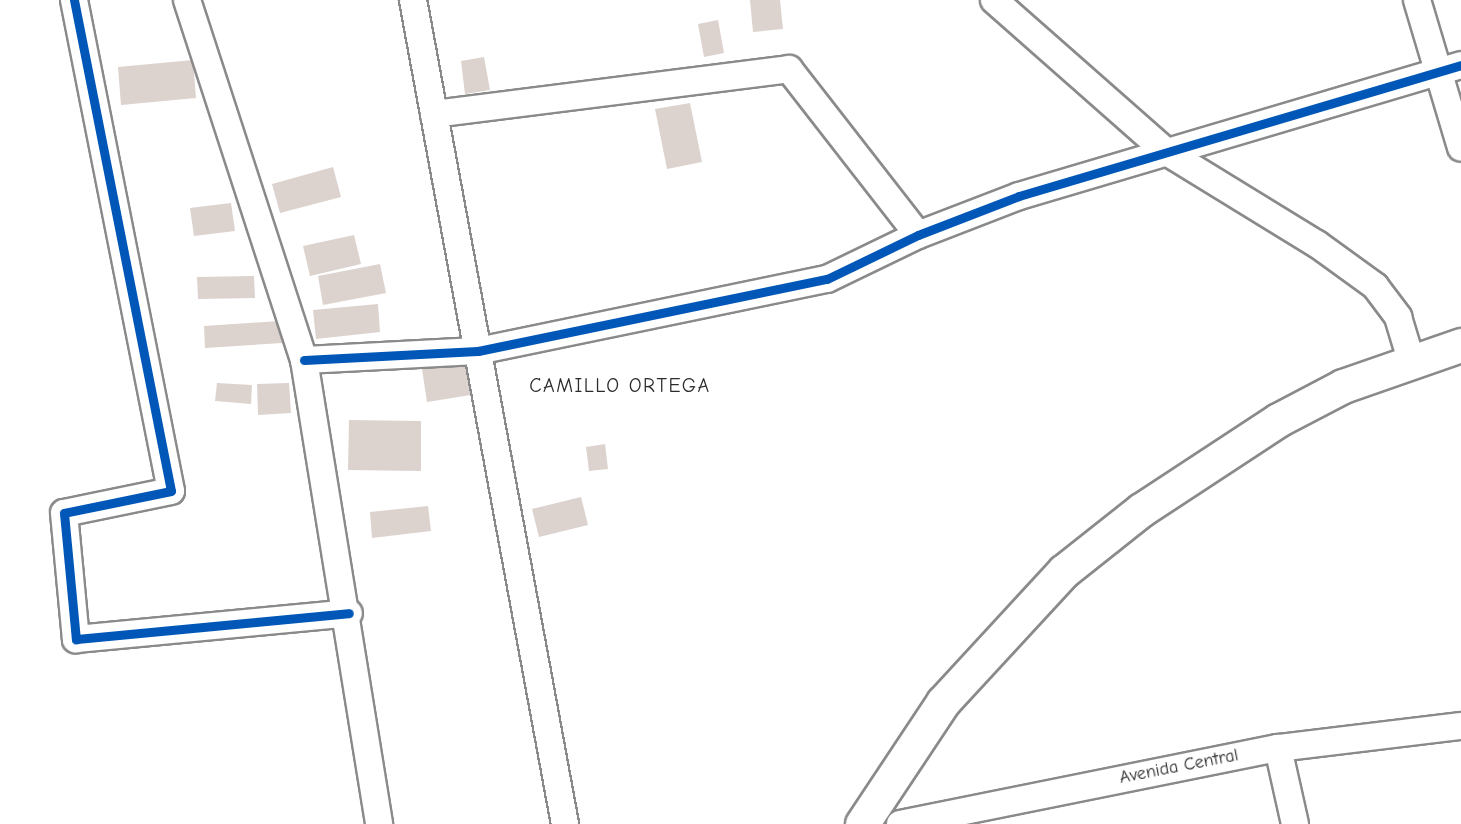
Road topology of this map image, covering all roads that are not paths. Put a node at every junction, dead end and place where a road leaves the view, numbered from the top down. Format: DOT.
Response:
graph roads {
  1 [pos="74,0"];
  2 [pos="188,0"];
  3 [pos="413,0"];
  4 [pos="994,0"];
  5 [pos="1417,0"];
  6 [pos="1449,68"];
  7 [pos="434,114"];
  8 [pos="1461,148"];
  9 [pos="1165,152"];
  10 [pos="918,235"];
  11 [pos="1461,345"];
  12 [pos="478,351"];
  13 [pos="304,360"];
  14 [pos="1411,360"];
  15 [pos="349,613"];
  16 [pos="1461,726"];
  17 [pos="1278,748"];
  18 [pos="380,824"];
  19 [pos="565,824"];
  20 [pos="862,824"];
  21 [pos="900,824"];
  22 [pos="1295,824"];
  1 -- 15 [label="street"];
  2 -- 13 [label="street"];
  3 -- 7 [label="street"];
  4 -- 9 [label="street"];
  5 -- 6 [label="street"];
  6 -- 8 [label="street"];
  6 -- 9 [label="street"];
  7 -- 10 [label="street"];
  7 -- 12 [label="street"];
  9 -- 10 [label="street"];
  9 -- 14 [label="street"];
  10 -- 12 [label="street"];
  11 -- 14 [label="street"];
  12 -- 13 [label="street"];
  12 -- 19 [label="street"];
  13 -- 15 [label="street"];
  14 -- 20 [label="street"];
  15 -- 18 [label="street"];
  16 -- 17 [label="street, Avenida Central"];
  17 -- 21 [label="street, Avenida Central"];
  17 -- 22 [label="street"];
}
